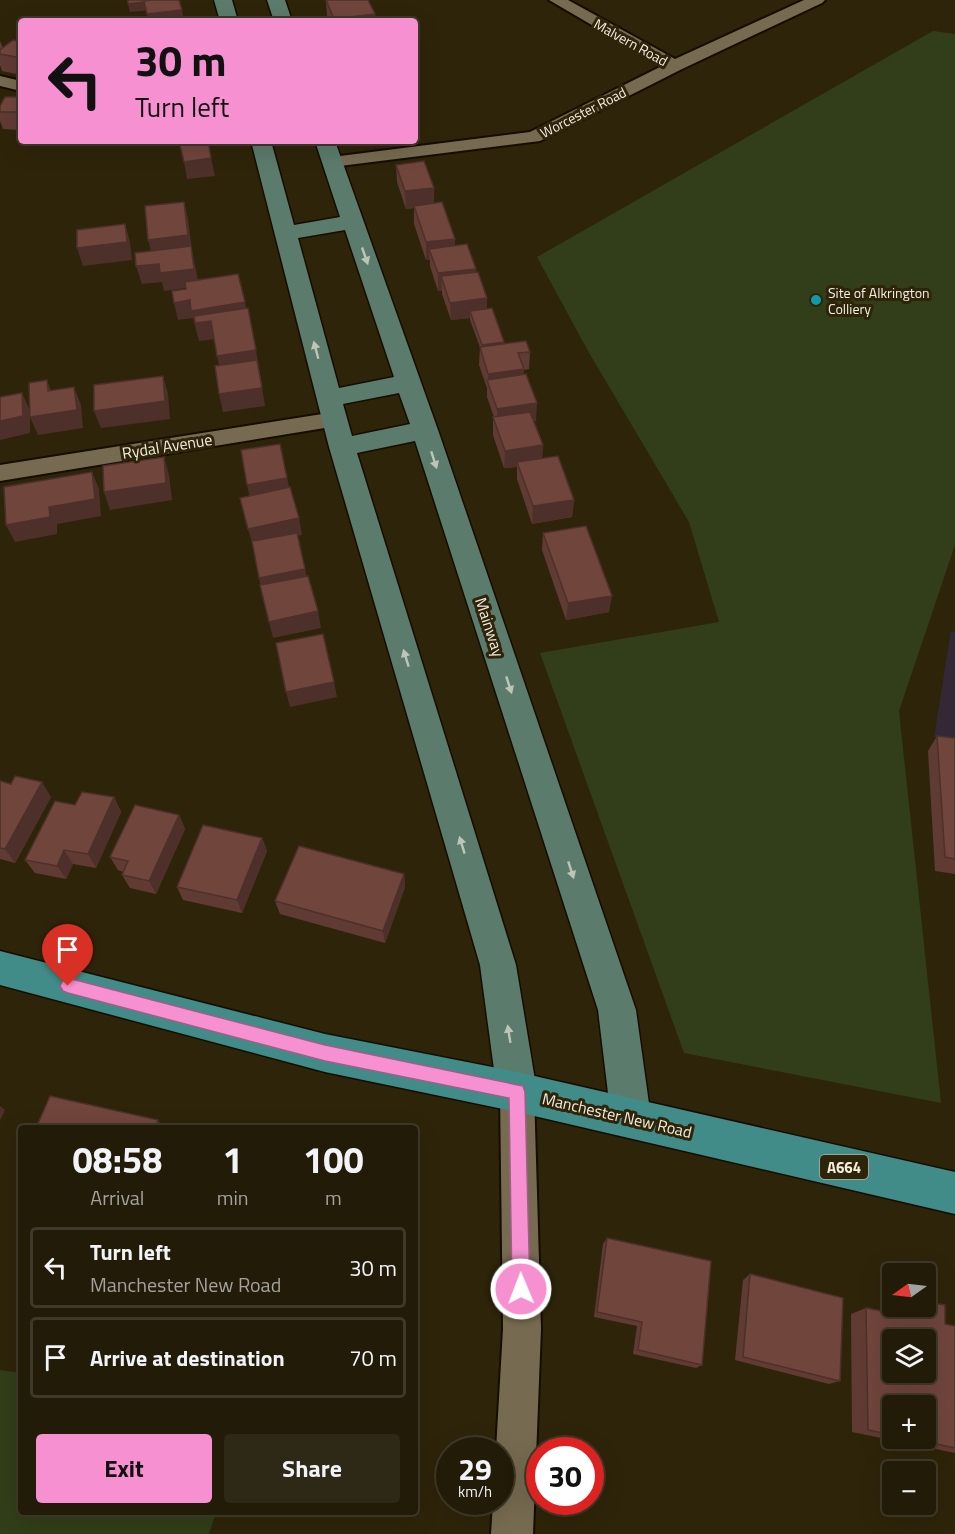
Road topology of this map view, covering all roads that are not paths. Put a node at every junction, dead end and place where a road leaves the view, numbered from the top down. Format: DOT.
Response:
graph roads {
  1 [pos="223,0"];
  2 [pos="276,0"];
  3 [pos="557,0"];
  4 [pos="816,0"];
  5 [pos="228,18"];
  6 [pos="282,18"];
  7 [pos="674,66"];
  8 [pos="0,81"];
  9 [pos="18,85"];
  10 [pos="262,144"];
  11 [pos="328,152"];
  12 [pos="353,222"];
  13 [pos="285,233"];
  14 [pos="410,383"];
  15 [pos="335,422"];
  16 [pos="424,430"];
  17 [pos="0,473"];
  18 [pos="0,968"];
  19 [pos="517,1092"];
  20 [pos="631,1118"];
  21 [pos="955,1193"];
  22 [pos="512,1534"];
  1 -- 5 [label="street"];
  2 -- 6 [label="street"];
  3 -- 7 [label="street, Malvern Road"];
  4 -- 7 [label="street, Worcester Road"];
  7 -- 11 [label="street, Worcester Road"];
  8 -- 9 [label="street"];
  10 -- 13 [label="street"];
  11 -- 12 [label="street, Mainway"];
  12 -- 13 [label="street"];
  12 -- 14 [label="street, Mainway, one-way"];
  15 -- 13 [label="street, one-way"];
  14 -- 15 [label="street"];
  14 -- 16 [label="street, Mainway"];
  15 -- 16 [label="street"];
  15 -- 17 [label="street, Rydal Avenue"];
  19 -- 15 [label="street, one-way"];
  16 -- 20 [label="street, Mainway, one-way"];
  18 -- 19 [label="main road, Manchester New Road / A664"];
  19 -- 20 [label="main road, Manchester New Road / A664"];
  19 -- 22 [label="street"];
  20 -- 21 [label="main road, Manchester New Road / A664"];
}
